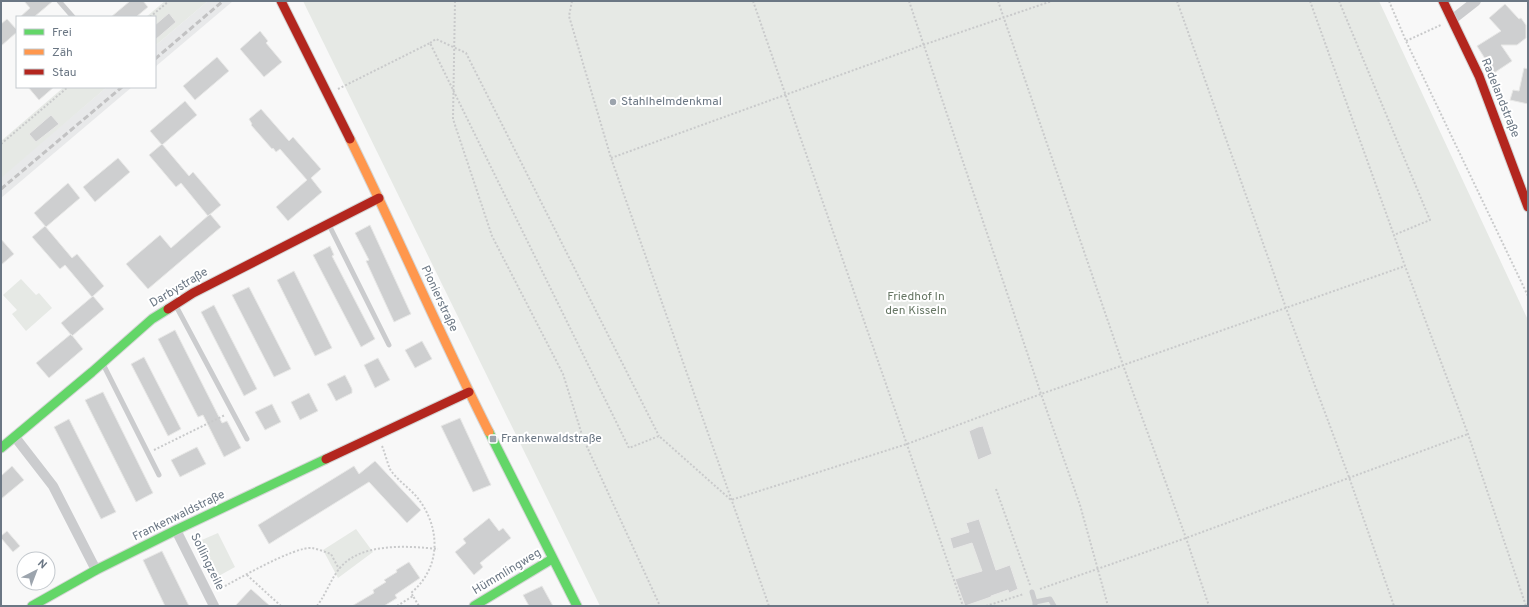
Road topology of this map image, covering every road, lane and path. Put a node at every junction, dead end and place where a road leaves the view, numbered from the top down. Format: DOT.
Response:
graph roads {
  1 [pos="59,1"];
  2 [pos="169,1"];
  3 [pos="281,1"];
  4 [pos="455,1"];
  5 [pos="572,1"];
  6 [pos="753,1"];
  7 [pos="909,1"];
  8 [pos="998,1"];
  9 [pos="1052,1"];
  10 [pos="1177,1"];
  11 [pos="1310,1"];
  12 [pos="1339,1"];
  13 [pos="1389,1"];
  14 [pos="1443,1"];
  15 [pos="1476,1"];
  16 [pos="72,16"];
  17 [pos="151,16"];
  18 [pos="1004,17"];
  19 [pos="1453,20"];
  20 [pos="1406,41"];
  21 [pos="430,43"];
  22 [pos="923,45"];
  23 [pos="453,47"];
  24 [pos="67,88"];
  25 [pos="452,90"];
  26 [pos="327,94"];
  27 [pos="786,94"];
  28 [pos="1,144"];
  29 [pos="612,158"];
  30 [pos="379,198"];
  31 [pos="1528,206"];
  32 [pos="328,224"];
  33 [pos="1394,235"];
  34 [pos="1405,266"];
  35 [pos="1528,296"];
  36 [pos="175,305"];
  37 [pos="1286,308"];
  38 [pos="390,346"];
  39 [pos="102,363"];
  40 [pos="1123,365"];
  41 [pos="469,392"];
  42 [pos="1041,394"];
  43 [pos="232,412"];
  44 [pos="1468,434"];
  45 [pos="659,436"];
  46 [pos="15,437"];
  47 [pos="247,439"];
  48 [pos="381,443"];
  49 [pos="907,444"];
  50 [pos="1,448"];
  51 [pos="148,453"];
  52 [pos="159,475"];
  53 [pos="1349,477"];
  54 [pos="996,489"];
  55 [pos="731,500"];
  56 [pos="176,530"];
  57 [pos="1186,538"];
  58 [pos="434,549"];
  59 [pos="438,549"];
  60 [pos="552,559"];
  61 [pos="339,569"];
  62 [pos="1098,569"];
  63 [pos="96,570"];
  64 [pos="247,575"];
  65 [pos="216,592"];
  66 [pos="1032,592"];
  67 [pos="413,596"];
  68 [pos="1035,604"];
  69 [pos="32,606"];
  70 [pos="214,606"];
  71 [pos="282,606"];
  72 [pos="317,606"];
  73 [pos="397,606"];
  74 [pos="419,606"];
  75 [pos="474,606"];
  76 [pos="577,606"];
  77 [pos="660,606"];
  78 [pos="769,606"];
  79 [pos="963,606"];
  80 [pos="986,606"];
  81 [pos="1054,606"];
  82 [pos="1108,606"];
  83 [pos="1209,606"];
  84 [pos="1394,606"];
  85 [pos="1526,606"];
  1 -- 16 [label="lane"];
  2 -- 17 [label="path"];
  3 -- 26 [label="street, Pionierstraße"];
  4 -- 23 [label="path"];
  5 -- 29 [label="path"];
  6 -- 27 [label="path"];
  7 -- 22 [label="path"];
  8 -- 18 [label="path"];
  9 -- 18 [label="path"];
  10 -- 37 [label="path"];
  11 -- 33 [label="path"];
  12 -- 33 [label="path"];
  13 -- 20 [label="path"];
  14 -- 19 [label="street, Radelandstraße"];
  15 -- 19 [label="street"];
  18 -- 22 [label="path"];
  18 -- 40 [label="path"];
  19 -- 20 [label="path"];
  19 -- 31 [label="street, Radelandstraße"];
  20 -- 35 [label="path"];
  21 -- 23 [label="path"];
  21 -- 25 [label="path"];
  21 -- 26 [label="path"];
  22 -- 27 [label="path"];
  22 -- 42 [label="path"];
  23 -- 25 [label="path"];
  23 -- 45 [label="path"];
  24 -- 28 [label="path"];
  25 -- 45 [label="path"];
  25 -- 77 [label="path"];
  26 -- 30 [label="street, Pionierstraße"];
  27 -- 29 [label="path"];
  27 -- 49 [label="path"];
  29 -- 55 [label="path"];
  30 -- 32 [label="street, Darbystraße"];
  30 -- 41 [label="street, Pionierstraße"];
  32 -- 36 [label="street, Darbystraße"];
  32 -- 38 [label="lane"];
  33 -- 34 [label="path"];
  34 -- 37 [label="path"];
  34 -- 44 [label="path"];
  36 -- 39 [label="street, Darbystraße"];
  36 -- 43 [label="lane"];
  37 -- 40 [label="path"];
  37 -- 53 [label="path"];
  39 -- 46 [label="street, Darbystraße"];
  39 -- 51 [label="lane"];
  40 -- 42 [label="path"];
  40 -- 57 [label="path"];
  41 -- 56 [label="street, Frankenwaldstraße"];
  41 -- 60 [label="street, Pionierstraße"];
  42 -- 49 [label="path"];
  42 -- 62 [label="path"];
  43 -- 47 [label="lane"];
  43 -- 51 [label="path"];
  44 -- 53 [label="path"];
  44 -- 85 [label="path"];
  45 -- 55 [label="path"];
  46 -- 50 [label="street, Darbystraße"];
  46 -- 63 [label="street"];
  48 -- 58 [label="path"];
  49 -- 55 [label="path"];
  49 -- 79 [label="path"];
  51 -- 52 [label="lane"];
  53 -- 57 [label="path"];
  53 -- 84 [label="path"];
  54 -- 66 [label="path"];
  55 -- 78 [label="path"];
  56 -- 63 [label="street, Frankenwaldstraße"];
  56 -- 70 [label="street, Sollingzeile"];
  57 -- 62 [label="path"];
  57 -- 83 [label="path"];
  58 -- 59 [label="path"];
  58 -- 61 [label="path"];
  58 -- 67 [label="path"];
  60 -- 75 [label="street, Hümmlingweg"];
  60 -- 76 [label="street, Pionierstraße"];
  61 -- 64 [label="path"];
  61 -- 72 [label="path"];
  62 -- 66 [label="path"];
  62 -- 82 [label="path"];
  63 -- 69 [label="street, Frankenwaldstraße"];
  64 -- 65 [label="path"];
  64 -- 71 [label="path"];
  66 -- 68 [label="lane"];
  66 -- 80 [label="path"];
  67 -- 73 [label="path"];
  67 -- 74 [label="path"];
  68 -- 81 [label="lane"];
}
